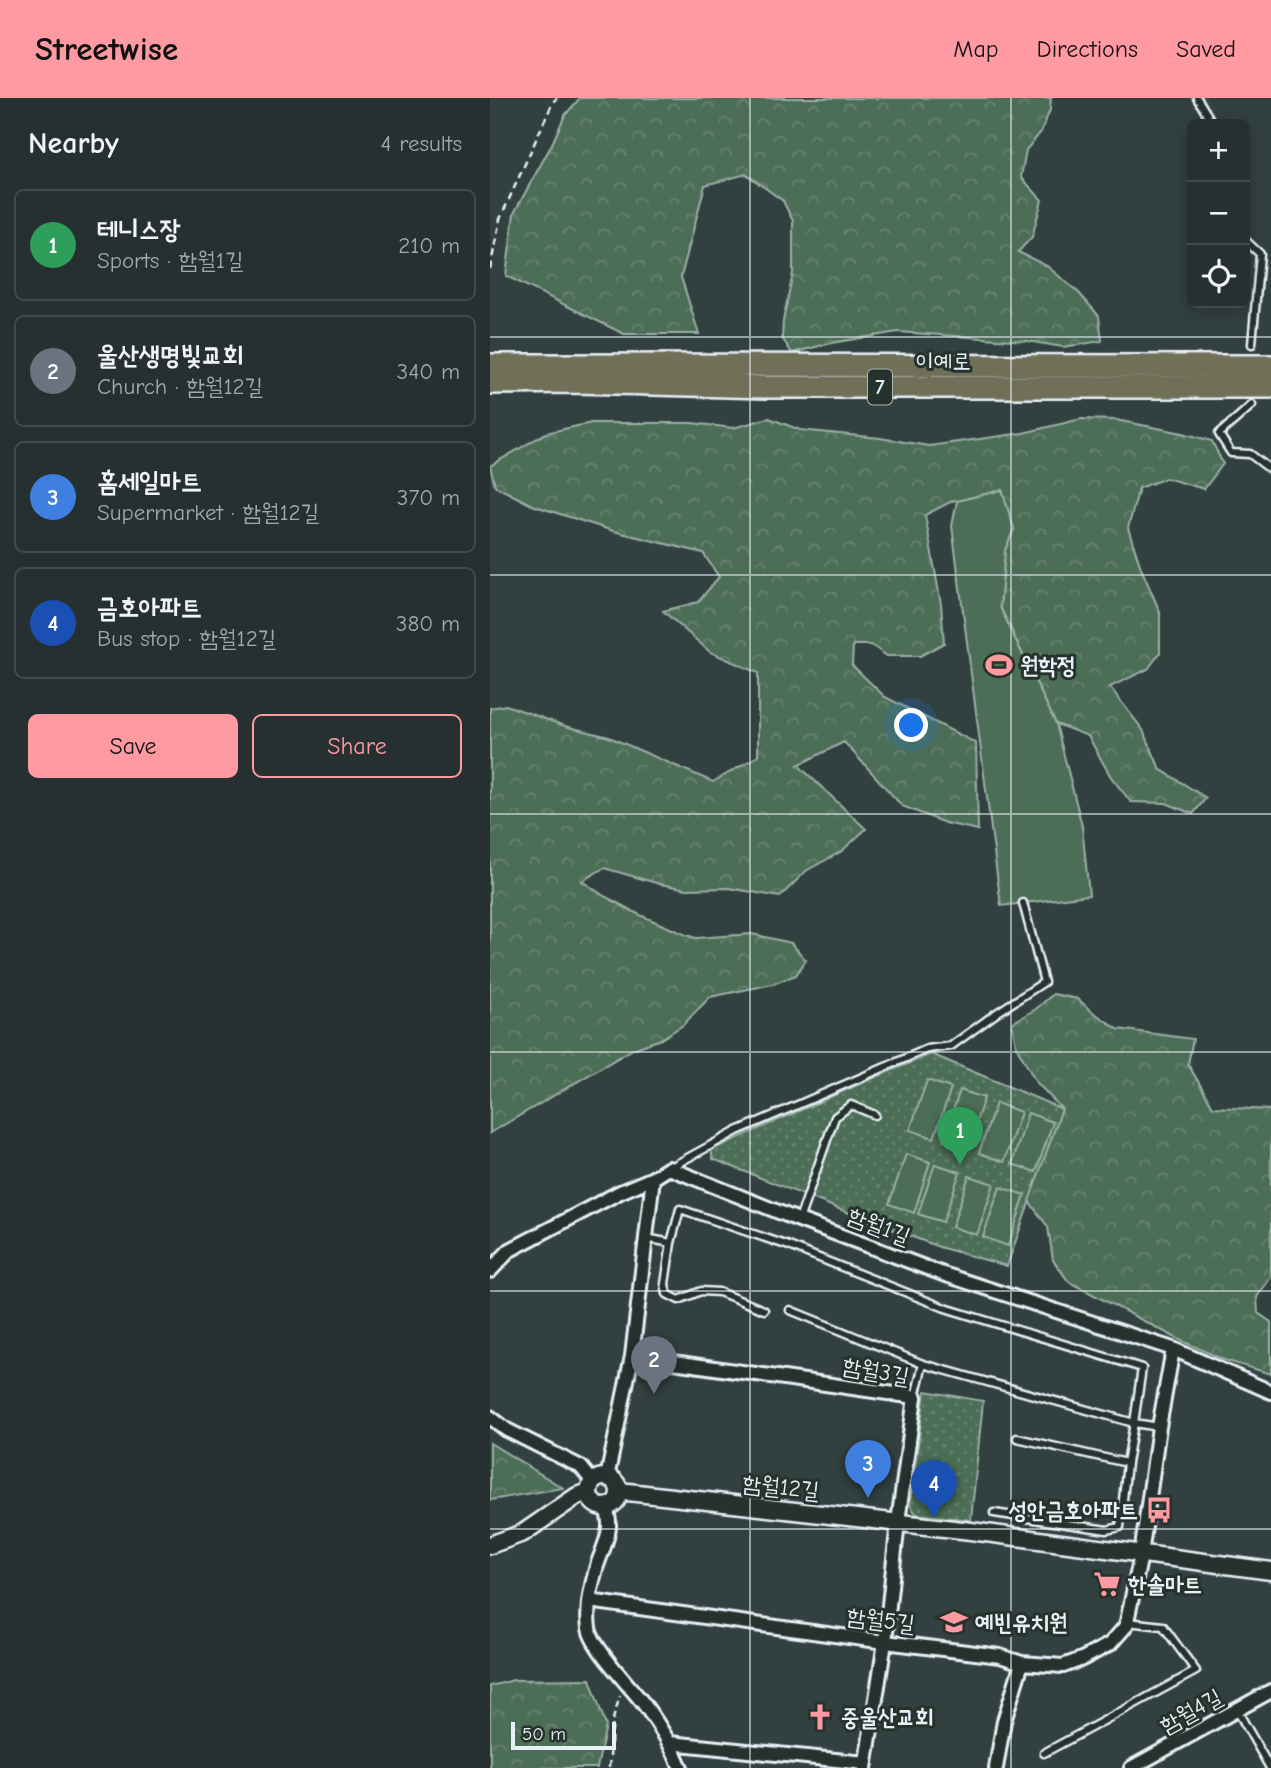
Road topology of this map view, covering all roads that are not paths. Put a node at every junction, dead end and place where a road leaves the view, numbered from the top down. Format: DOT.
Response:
graph roads {
  1 [pos="1197,98"];
  2 [pos="1210,119"];
  3 [pos="1250,245"];
  4 [pos="1252,344"];
  5 [pos="490,365"];
  6 [pos="1271,366"];
  7 [pos="490,383"];
  8 [pos="1271,387"];
  9 [pos="1252,405"];
  10 [pos="1271,470"];
  11 [pos="1023,903"];
  12 [pos="875,1115"];
  13 [pos="669,1168"];
  14 [pos="653,1178"];
  15 [pos="799,1220"];
  16 [pos="646,1238"];
  17 [pos="671,1243"];
  18 [pos="490,1271"];
  19 [pos="764,1310"];
  20 [pos="790,1310"];
  21 [pos="1174,1349"];
  22 [pos="632,1356"];
  23 [pos="923,1364"];
  24 [pos="1271,1392"];
  25 [pos="915,1397"];
  26 [pos="490,1417"];
  27 [pos="1134,1423"];
  28 [pos="1159,1427"];
  29 [pos="1017,1438"];
  30 [pos="1127,1463"];
  31 [pos="597,1484"];
  32 [pos="619,1491"];
  33 [pos="605,1507"];
  34 [pos="994,1513"];
  35 [pos="898,1522"];
  36 [pos="490,1545"];
  37 [pos="1142,1555"];
  38 [pos="1271,1571"];
  39 [pos="589,1601"];
  40 [pos="1127,1622"];
  41 [pos="885,1642"];
  42 [pos="1022,1663"];
  43 [pos="1271,1691"];
  44 [pos="1237,1710"];
  45 [pos="670,1743"];
  46 [pos="1044,1754"];
  47 [pos="865,1766"];
  48 [pos="681,1768"];
  49 [pos="996,1768"];
  50 [pos="1131,1768"];
  51 [pos="1270,1768"];
  1 -- 2 [label="lane"];
  3 -- 4 [label="lane"];
  5 -- 6 [label="highway, 이예로 / 7"];
  7 -- 8 [label="highway, 이예로 / 7"];
  9 -- 10 [label="lane"];
  11 -- 13 [label="lane"];
  12 -- 15 [label="lane"];
  13 -- 14 [label="street"];
  13 -- 15 [label="street, 함월1길"];
  14 -- 16 [label="street"];
  14 -- 18 [label="street"];
  15 -- 21 [label="street, 함월1길"];
  16 -- 17 [label="lane"];
  16 -- 22 [label="street"];
  17 -- 19 [label="lane"];
  17 -- 27 [label="lane"];
  20 -- 23 [label="lane"];
  21 -- 24 [label="street, 함월1길"];
  21 -- 28 [label="street, 함월5길"];
  22 -- 25 [label="street, 함월3길"];
  22 -- 31 [label="street"];
  23 -- 25 [label="lane"];
  23 -- 27 [label="lane"];
  25 -- 35 [label="street, 함월3길"];
  26 -- 31 [label="street"];
  27 -- 28 [label="lane"];
  27 -- 30 [label="lane"];
  28 -- 37 [label="street, 함월5길"];
  29 -- 30 [label="lane"];
  30 -- 34 [label="lane"];
  31 -- 32 [label="street"];
  31 -- 33 [label="street"];
  31 -- 36 [label="street"];
  32 -- 33 [label="street"];
  32 -- 35 [label="street, 함월12길"];
  33 -- 39 [label="street"];
  35 -- 37 [label="street, 함월12길"];
  35 -- 41 [label="street, 함월3길"];
  37 -- 38 [label="street, 함월12길"];
  37 -- 40 [label="street, 함월5길"];
  39 -- 41 [label="street, 함월5길"];
  39 -- 45 [label="street"];
  40 -- 42 [label="street, 함월5길"];
  40 -- 46 [label="lane"];
  41 -- 42 [label="street, 함월5길"];
  41 -- 47 [label="street, 함월3길"];
  42 -- 49 [label="street"];
  43 -- 44 [label="street, 함월4길"];
  44 -- 50 [label="street, 함월4길"];
  44 -- 51 [label="lane"];
  45 -- 47 [label="street, 함월3길"];
  45 -- 48 [label="street"];
}
